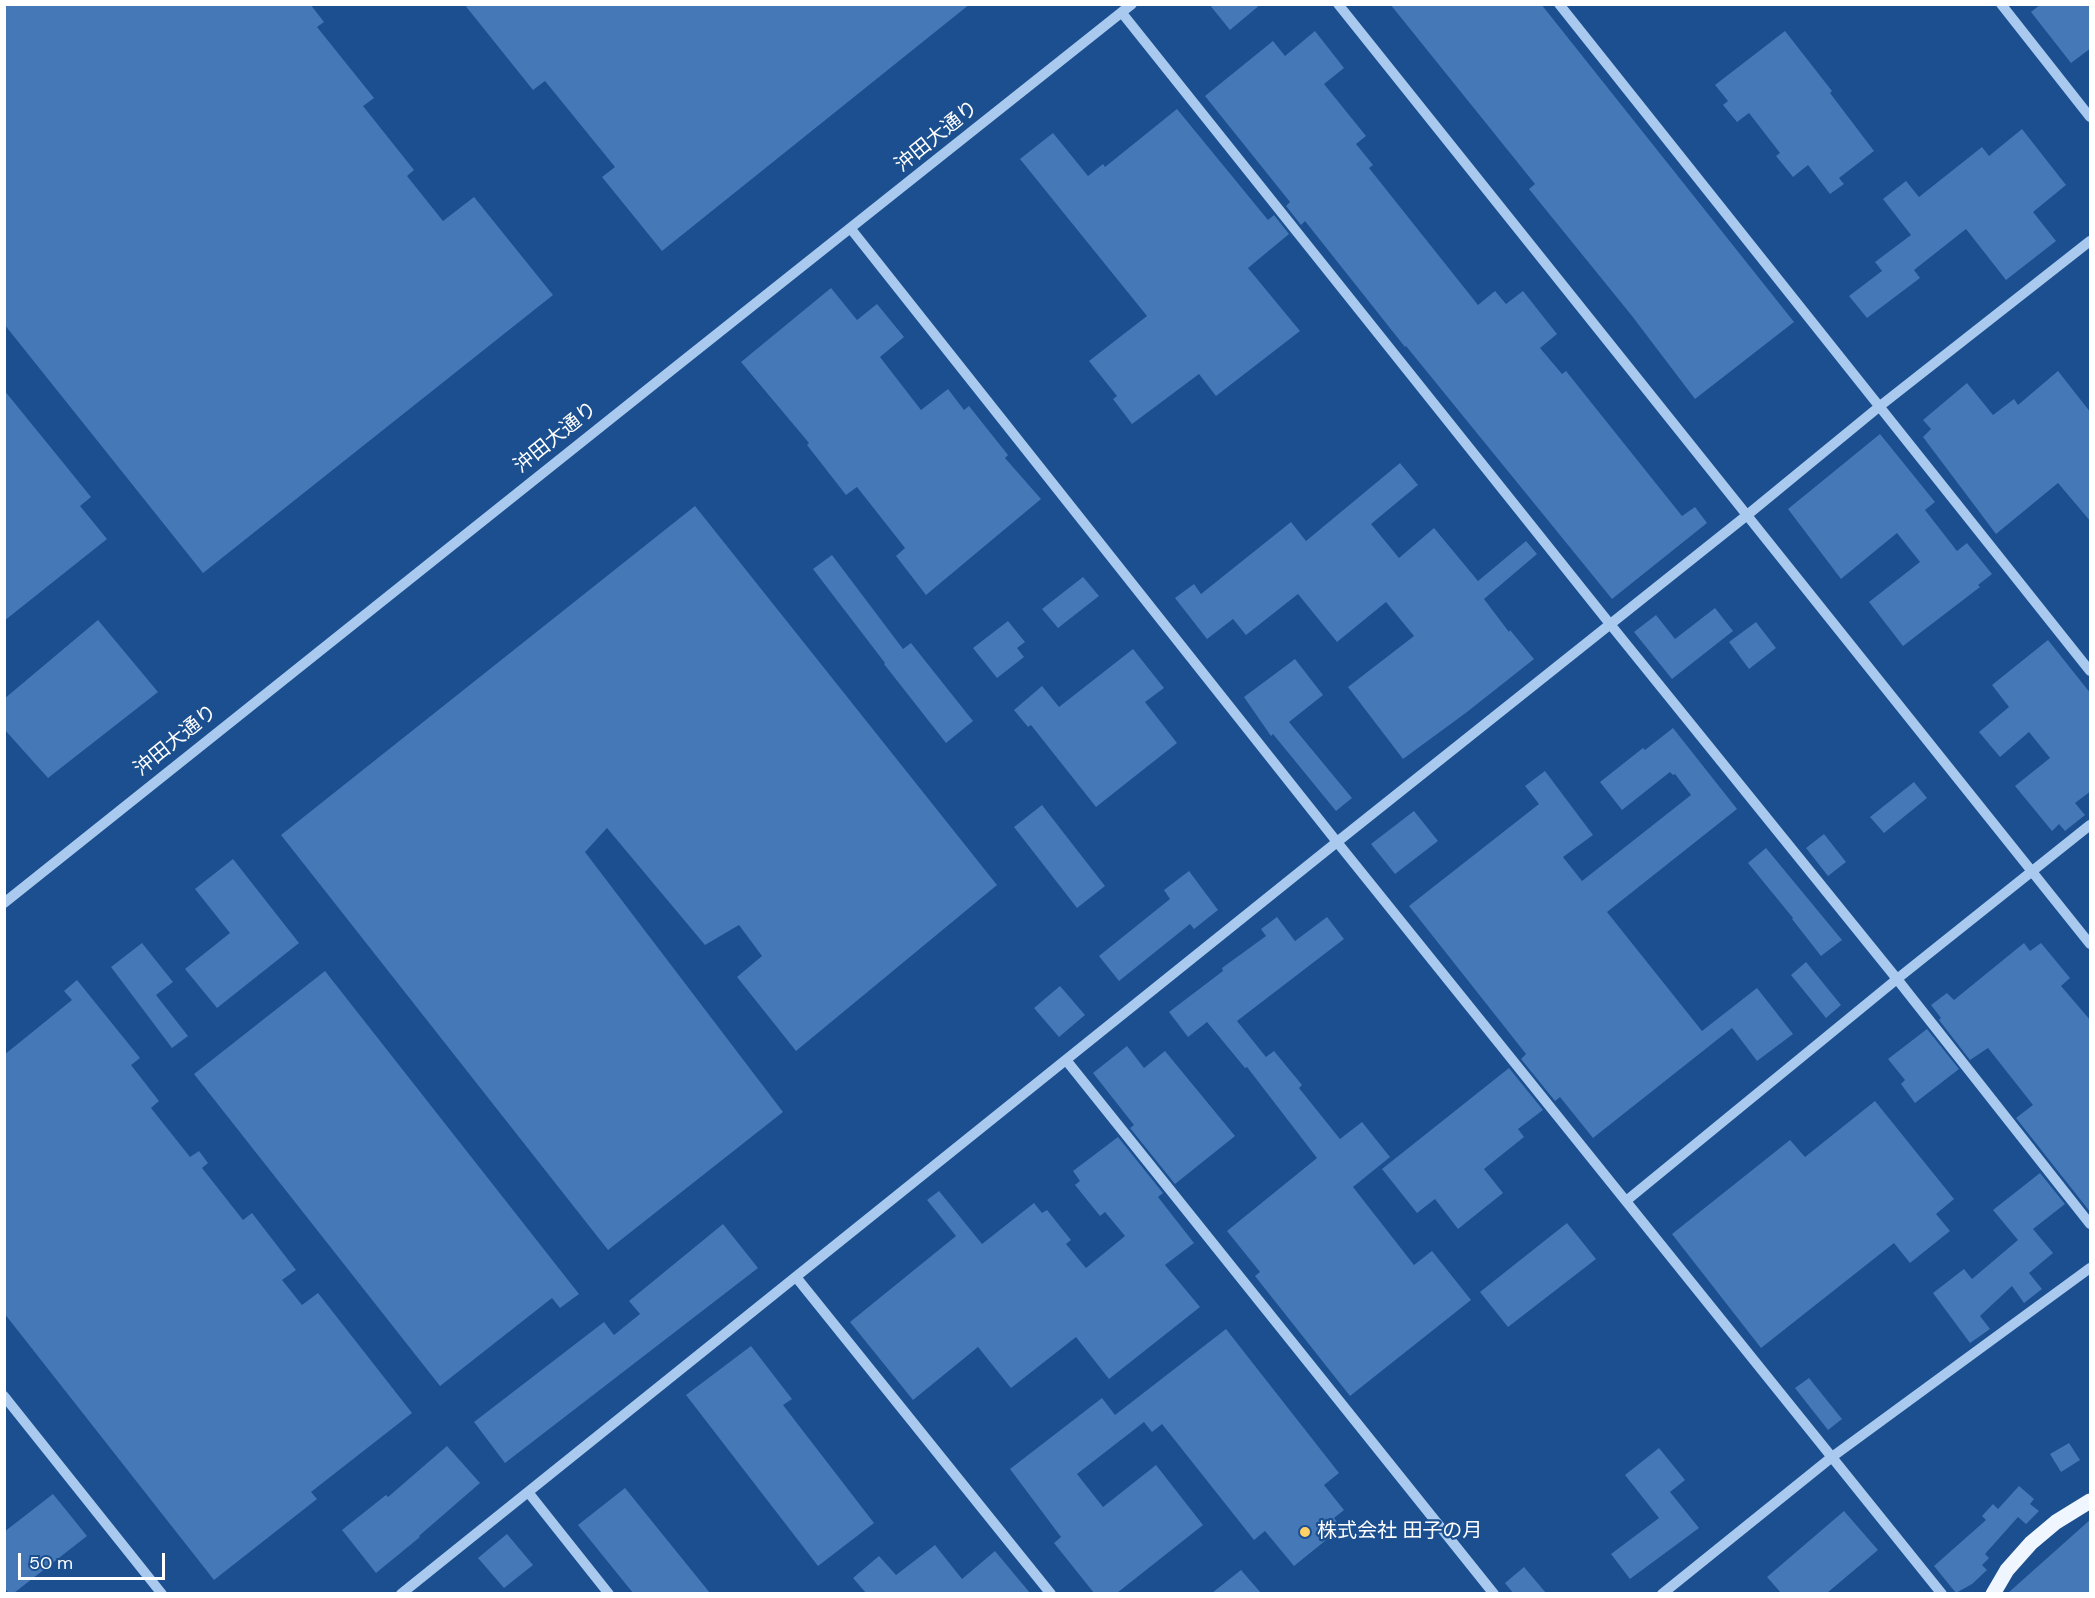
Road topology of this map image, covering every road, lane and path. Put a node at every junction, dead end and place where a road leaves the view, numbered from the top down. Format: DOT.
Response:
graph roads {
  1 [pos="1132,4"];
  2 [pos="1338,4"];
  3 [pos="1558,4"];
  4 [pos="2001,4"];
  5 [pos="1122,13"];
  6 [pos="2091,117"];
  7 [pos="851,229"];
  8 [pos="2091,241"];
  9 [pos="1880,406"];
  10 [pos="1746,516"];
  11 [pos="1610,624"];
  12 [pos="2091,671"];
  13 [pos="2091,825"];
  14 [pos="1337,842"];
  15 [pos="2032,871"];
  16 [pos="4,903"];
  17 [pos="2091,944"];
  18 [pos="1897,979"];
  19 [pos="1066,1060"];
  20 [pos="1626,1201"];
  21 [pos="2091,1224"];
  22 [pos="2091,1268"];
  23 [pos="796,1277"];
  24 [pos="4,1396"];
  25 [pos="1832,1456"];
  26 [pos="528,1492"];
  27 [pos="2091,1502"];
  28 [pos="162,1593"];
  29 [pos="401,1593"];
  30 [pos="609,1593"];
  31 [pos="1051,1593"];
  32 [pos="1494,1593"];
  33 [pos="1662,1593"];
  34 [pos="1942,1593"];
  35 [pos="1993,1593"];
  1 -- 5 [label="street, 沖田大通り"];
  2 -- 10 [label="street"];
  3 -- 9 [label="street"];
  4 -- 6 [label="street"];
  5 -- 7 [label="street, 沖田大通り"];
  5 -- 11 [label="street"];
  7 -- 14 [label="street"];
  7 -- 16 [label="street, 沖田大通り"];
  8 -- 9 [label="street"];
  9 -- 10 [label="street"];
  9 -- 12 [label="street"];
  10 -- 11 [label="street"];
  10 -- 15 [label="street"];
  11 -- 14 [label="street"];
  11 -- 18 [label="street"];
  13 -- 15 [label="street"];
  14 -- 19 [label="street"];
  14 -- 20 [label="street"];
  15 -- 17 [label="street"];
  15 -- 18 [label="street"];
  18 -- 20 [label="street"];
  18 -- 21 [label="street"];
  19 -- 23 [label="street"];
  19 -- 32 [label="street"];
  20 -- 25 [label="street"];
  22 -- 25 [label="street"];
  23 -- 26 [label="street"];
  23 -- 31 [label="street"];
  24 -- 28 [label="street"];
  25 -- 33 [label="street"];
  25 -- 34 [label="street"];
  26 -- 29 [label="street"];
  26 -- 30 [label="street"];
  27 -- 35 [label="main road"];
}
